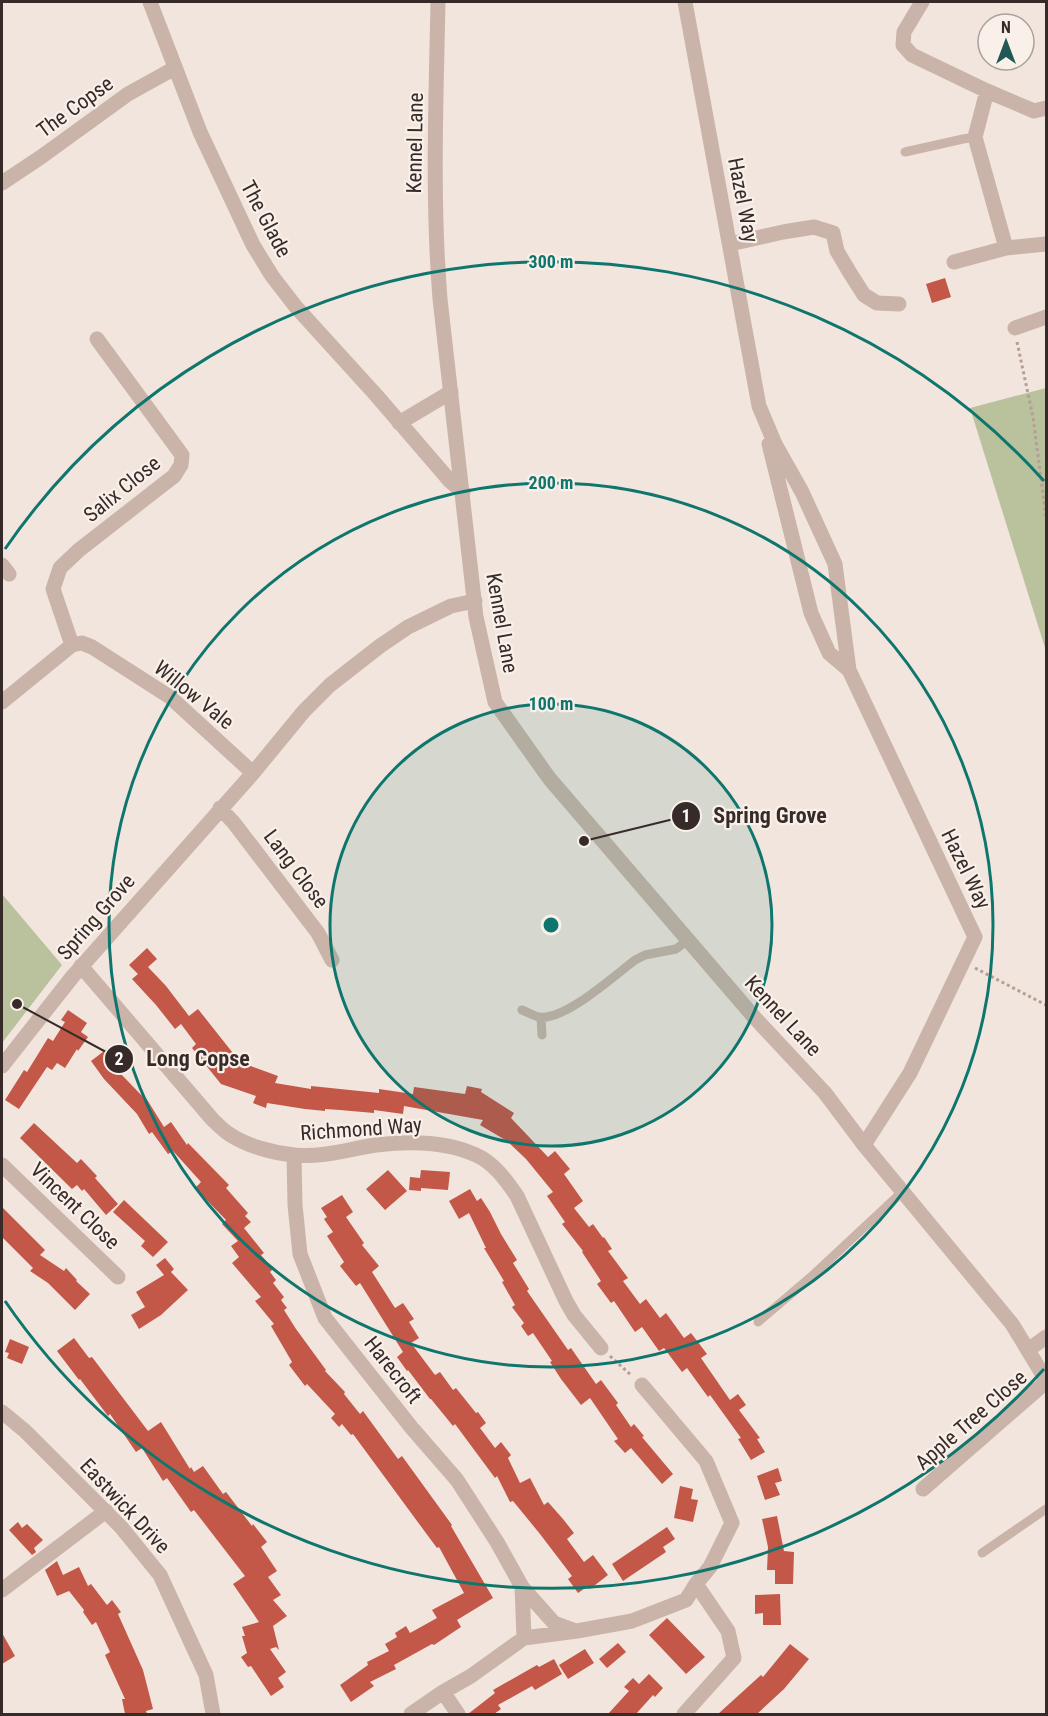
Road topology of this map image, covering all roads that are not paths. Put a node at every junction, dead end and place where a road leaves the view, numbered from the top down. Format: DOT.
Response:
graph roads {
  1 [pos="150,2"];
  2 [pos="438,2"];
  3 [pos="686,2"];
  4 [pos="918,3"];
  5 [pos="175,68"];
  6 [pos="987,91"];
  7 [pos="1047,108"];
  8 [pos="975,137"];
  9 [pos="905,152"];
  10 [pos="2,183"];
  11 [pos="729,244"];
  12 [pos="1047,244"];
  13 [pos="1006,248"];
  14 [pos="954,262"];
  15 [pos="899,304"];
  16 [pos="1047,317"];
  17 [pos="1015,328"];
  18 [pos="97,339"];
  19 [pos="451,392"];
  20 [pos="759,406"];
  21 [pos="399,423"];
  22 [pos="463,492"];
  23 [pos="475,601"];
  24 [pos="72,645"];
  25 [pos="849,670"];
  26 [pos="2,702"];
  27 [pos="253,773"];
  28 [pos="220,808"];
  29 [pos="688,940"];
  30 [pos="332,960"];
  31 [pos="81,966"];
  32 [pos="522,1010"];
  33 [pos="541,1017"];
  34 [pos="542,1035"];
  35 [pos="2,1066"];
  36 [pos="864,1145"];
  37 [pos="294,1155"];
  38 [pos="2,1165"];
  39 [pos="902,1192"];
  40 [pos="118,1277"];
  41 [pos="758,1322"];
  42 [pos="1047,1336"];
  43 [pos="602,1348"];
  44 [pos="1028,1350"];
  45 [pos="1047,1381"];
  46 [pos="642,1385"];
  47 [pos="2,1412"];
  48 [pos="923,1489"];
  49 [pos="1047,1509"];
  50 [pos="106,1511"];
  51 [pos="982,1553"];
  52 [pos="696,1584"];
  53 [pos="522,1587"];
  54 [pos="2,1590"];
  55 [pos="577,1631"];
  56 [pos="524,1638"];
  57 [pos="443,1692"];
  58 [pos="213,1714"];
  59 [pos="411,1714"];
  60 [pos="458,1714"];
  61 [pos="684,1714"];
  1 -- 5 [label="street, The Glade"];
  2 -- 19 [label="street, Kennel Lane"];
  3 -- 11 [label="street, Hazel Way"];
  4 -- 6 [label="street"];
  5 -- 10 [label="street, The Copse"];
  5 -- 21 [label="street, The Glade"];
  6 -- 7 [label="street"];
  6 -- 8 [label="street"];
  8 -- 9 [label="lane"];
  8 -- 13 [label="street"];
  11 -- 15 [label="street"];
  11 -- 20 [label="street, Hazel Way"];
  12 -- 13 [label="street"];
  13 -- 14 [label="street"];
  16 -- 17 [label="street"];
  18 -- 24 [label="street, Salix Close"];
  19 -- 21 [label="street"];
  19 -- 22 [label="street, Kennel Lane"];
  20 -- 25 [label="street, Hazel Way"];
  20 -- 25 [label="street, Hazel Way"];
  21 -- 22 [label="street, The Glade"];
  22 -- 23 [label="street, Kennel Lane"];
  23 -- 27 [label="street, Spring Grove"];
  23 -- 29 [label="street, Kennel Lane"];
  24 -- 26 [label="street"];
  24 -- 27 [label="street, Willow Vale"];
  25 -- 36 [label="street, Hazel Way"];
  27 -- 28 [label="street, Spring Grove"];
  28 -- 30 [label="street, Lang Close"];
  28 -- 31 [label="street, Spring Grove"];
  29 -- 33 [label="lane"];
  29 -- 36 [label="street, Kennel Lane"];
  31 -- 35 [label="street, Spring Grove"];
  31 -- 37 [label="street, Richmond Way"];
  32 -- 33 [label="lane"];
  33 -- 34 [label="lane"];
  36 -- 39 [label="street, Kennel Lane"];
  37 -- 43 [label="street, Richmond Way"];
  37 -- 53 [label="street, Harecroft"];
  38 -- 40 [label="street, Vincent Close"];
  39 -- 41 [label="lane"];
  39 -- 44 [label="street, Kennel Lane"];
  42 -- 44 [label="street"];
  44 -- 45 [label="street, Kennel Lane"];
  45 -- 48 [label="street, Apple Tree Close"];
  46 -- 52 [label="street"];
  47 -- 50 [label="street, Eastwick Drive"];
  49 -- 51 [label="lane"];
  50 -- 54 [label="street"];
  50 -- 58 [label="street, Eastwick Drive"];
  52 -- 55 [label="street"];
  52 -- 61 [label="street"];
  53 -- 55 [label="street, Harecroft"];
  53 -- 56 [label="street, Harecroft"];
  55 -- 56 [label="street"];
  56 -- 57 [label="street"];
  57 -- 59 [label="street"];
  57 -- 60 [label="street"];
}
